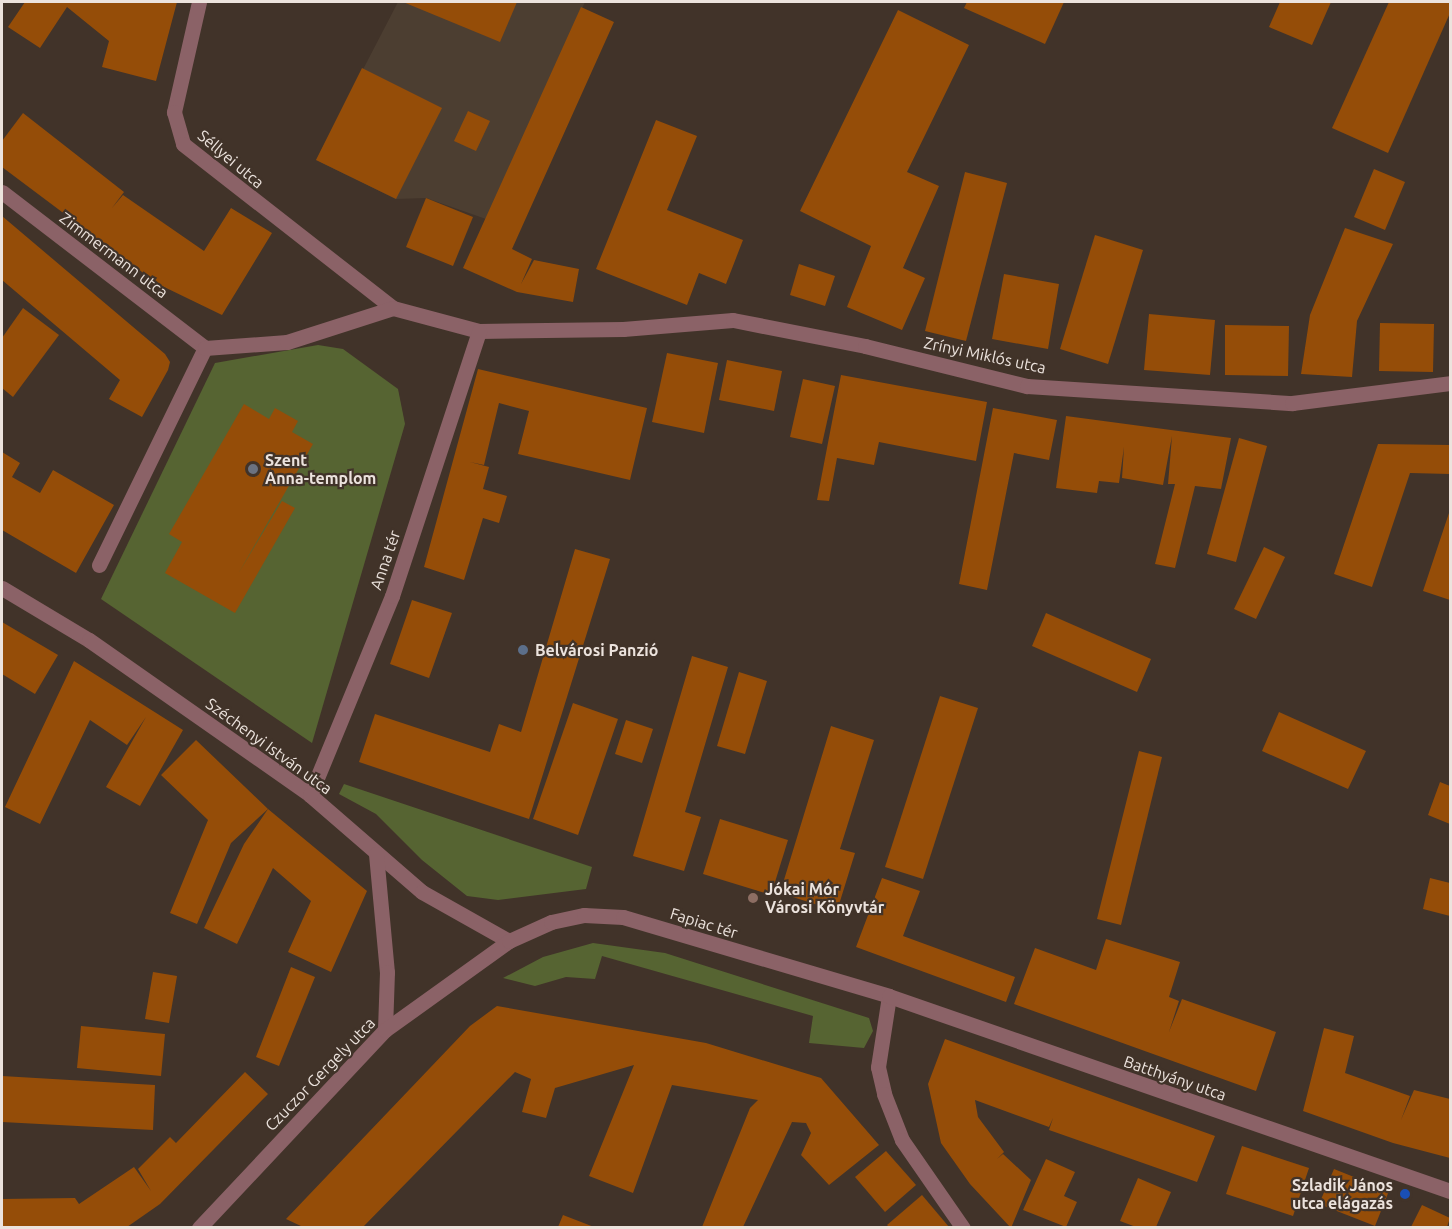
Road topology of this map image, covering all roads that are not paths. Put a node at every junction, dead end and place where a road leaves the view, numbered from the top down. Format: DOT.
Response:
graph roads {
  1 [pos="199,2"];
  2 [pos="2,192"];
  3 [pos="393,308"];
  4 [pos="479,331"];
  5 [pos="205,348"];
  6 [pos="1450,383"];
  7 [pos="99,566"];
  8 [pos="2,588"];
  9 [pos="310,795"];
  10 [pos="376,854"];
  11 [pos="509,941"];
  12 [pos="889,996"];
  13 [pos="385,1030"];
  14 [pos="1450,1191"];
  15 [pos="199,1227"];
  16 [pos="963,1227"];
  1 -- 3 [label="street, Séllyei utca"];
  2 -- 5 [label="street, Zimmermann utca"];
  3 -- 4 [label="street"];
  3 -- 5 [label="street"];
  4 -- 6 [label="street, Zrínyi Miklós utca"];
  4 -- 9 [label="street, Anna tér"];
  5 -- 7 [label="street"];
  8 -- 9 [label="street, Széchenyi István utca"];
  9 -- 10 [label="street, Széchenyi István utca"];
  10 -- 11 [label="street, Széchenyi István utca"];
  10 -- 13 [label="street"];
  11 -- 12 [label="street, Fapiac tér"];
  11 -- 13 [label="street, Czuczor Gergely utca"];
  12 -- 14 [label="street, Batthyány utca"];
  12 -- 16 [label="street"];
  13 -- 15 [label="street, Czuczor Gergely utca"];
}
